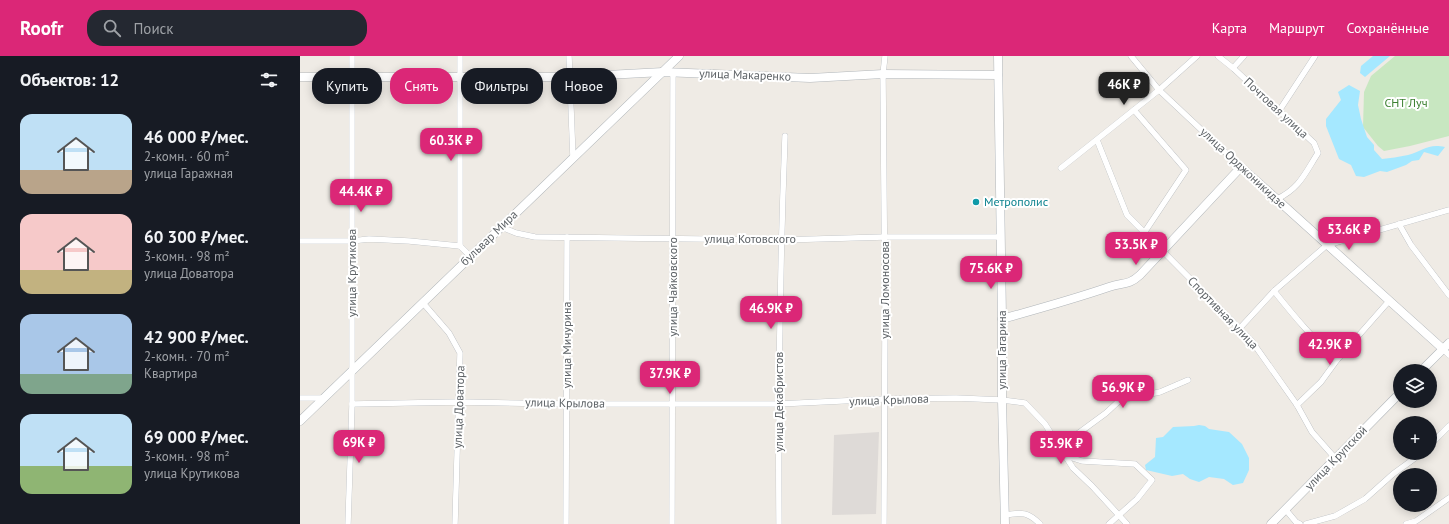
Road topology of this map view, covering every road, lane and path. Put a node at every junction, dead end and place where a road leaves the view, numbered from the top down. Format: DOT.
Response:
graph roads {
  1 [pos="352,56"];
  2 [pos="460,56"];
  3 [pos="569,56"];
  4 [pos="679,56"];
  5 [pos="885,56"];
  6 [pos="998,56"];
  7 [pos="1131,56"];
  8 [pos="1197,56"];
  9 [pos="1218,56"];
  10 [pos="1244,56"];
  11 [pos="1315,56"];
  12 [pos="352,68"];
  13 [pos="569,68"];
  14 [pos="1233,68"];
  15 [pos="663,72"];
  16 [pos="673,73"];
  17 [pos="617,74"];
  18 [pos="883,74"];
  19 [pos="998,75"];
  20 [pos="300,77"];
  21 [pos="312,77"];
  22 [pos="382,77"];
  23 [pos="551,77"];
  24 [pos="460,78"];
  25 [pos="1159,90"];
  26 [pos="352,104"];
  27 [pos="570,104"];
  28 [pos="1134,110"];
  29 [pos="1279,111"];
  30 [pos="785,136"];
  31 [pos="1097,140"];
  32 [pos="573,158"];
  33 [pos="1241,166"];
  34 [pos="1061,168"];
  35 [pos="1277,200"];
  36 [pos="1449,210"];
  37 [pos="1399,224"];
  38 [pos="501,227"];
  39 [pos="1144,233"];
  40 [pos="568,237"];
  41 [pos="884,237"];
  42 [pos="1001,237"];
  43 [pos="673,239"];
  44 [pos="781,240"];
  45 [pos="300,241"];
  46 [pos="352,241"];
  47 [pos="1327,245"];
  48 [pos="460,246"];
  49 [pos="1163,251"];
  50 [pos="471,257"];
  51 [pos="1274,291"];
  52 [pos="1449,295"];
  53 [pos="1389,301"];
  54 [pos="423,303"];
  55 [pos="1002,319"];
  56 [pos="1240,328"];
  57 [pos="1446,346"];
  58 [pos="1449,355"];
  59 [pos="1337,360"];
  60 [pos="1428,364"];
  61 [pos="352,371"];
  62 [pos="1188,380"];
  63 [pos="300,398"];
  64 [pos="324,398"];
  65 [pos="884,399"];
  66 [pos="1002,400"];
  67 [pos="1393,400"];
  68 [pos="459,402"];
  69 [pos="352,404"];
  70 [pos="567,404"];
  71 [pos="672,404"];
  72 [pos="778,404"];
  73 [pos="1297,405"];
  74 [pos="300,421"];
  75 [pos="1449,426"];
  76 [pos="1437,438"];
  77 [pos="1060,446"];
  78 [pos="1066,456"];
  79 [pos="1336,458"];
  80 [pos="1412,460"];
  81 [pos="1449,498"];
  82 [pos="1286,510"];
  83 [pos="1119,515"];
  84 [pos="1005,520"];
  85 [pos="348,524"];
  86 [pos="455,524"];
  87 [pos="566,524"];
  88 [pos="672,524"];
  89 [pos="779,524"];
  90 [pos="884,524"];
  91 [pos="1040,524"];
  92 [pos="1109,524"];
  93 [pos="1127,524"];
  94 [pos="1271,524"];
  95 [pos="1300,524"];
  96 [pos="1306,524"];
  97 [pos="1406,524"];
  1 -- 12 [label="street, улица Крутикова"];
  2 -- 24 [label="street"];
  3 -- 13 [label="street"];
  4 -- 15 [label="street, бульвар Мира"];
  5 -- 18 [label="street, улица Ломоносова"];
  6 -- 19 [label="street, улица Гагарина"];
  7 -- 25 [label="street, улица Орджоникидзе"];
  8 -- 25 [label="street"];
  9 -- 14 [label="street, Почтовая улица"];
  10 -- 14 [label="street"];
  11 -- 29 [label="street"];
  14 -- 29 [label="street, Почтовая улица"];
  15 -- 16 [label="street, улица Макаренко"];
  15 -- 17 [label="street, улица Макаренко"];
  15 -- 32 [label="street, бульвар Мира"];
  16 -- 18 [label="street, улица Макаренко"];
  16 -- 43 [label="street, улица Чайковского"];
  18 -- 19 [label="street, улица Макаренко"];
  18 -- 41 [label="street, улица Ломоносова"];
  19 -- 42 [label="street, улица Гагарина"];
  20 -- 21 [label="street, улица Макаренко"];
  22 -- 24 [label="street, улица Макаренко"];
  23 -- 24 [label="street, улица Макаренко"];
  24 -- 48 [label="street"];
  25 -- 28 [label="street"];
  25 -- 33 [label="street, улица Орджоникидзе"];
  26 -- 46 [label="street, улица Крутикова"];
  27 -- 32 [label="street"];
  28 -- 31 [label="street"];
  28 -- 39 [label="street"];
  29 -- 35 [label="street, Почтовая улица"];
  30 -- 44 [label="street, улица Декабристов"];
  31 -- 34 [label="street"];
  31 -- 39 [label="street, Спортивная улица"];
  32 -- 38 [label="street, бульвар Мира"];
  33 -- 35 [label="street, улица Орджоникидзе"];
  33 -- 49 [label="street"];
  35 -- 47 [label="street, улица Орджоникидзе"];
  36 -- 37 [label="street"];
  37 -- 47 [label="street"];
  37 -- 52 [label="street"];
  38 -- 40 [label="street, улица Котовского"];
  38 -- 50 [label="street, бульвар Мира"];
  39 -- 49 [label="street, Спортивная улица"];
  40 -- 43 [label="street, улица Котовского"];
  40 -- 70 [label="street, улица Мичурина"];
  41 -- 42 [label="street, улица Котовского"];
  41 -- 44 [label="street, улица Котовского"];
  41 -- 65 [label="street, улица Ломоносова"];
  42 -- 55 [label="street, улица Гагарина"];
  43 -- 44 [label="street, улица Котовского"];
  43 -- 71 [label="street, улица Чайковского"];
  44 -- 72 [label="street, улица Декабристов"];
  45 -- 46 [label="street"];
  46 -- 48 [label="street"];
  46 -- 61 [label="street, улица Крутикова"];
  47 -- 51 [label="street"];
  47 -- 53 [label="street, улица Орджоникидзе"];
  48 -- 50 [label="street"];
  49 -- 55 [label="street"];
  49 -- 56 [label="street, Спортивная улица"];
  50 -- 54 [label="street, бульвар Мира"];
  51 -- 56 [label="street"];
  51 -- 59 [label="street"];
  53 -- 57 [label="street, улица Орджоникидзе"];
  53 -- 59 [label="street"];
  54 -- 61 [label="street, бульвар Мира"];
  54 -- 68 [label="street, улица Доватора"];
  55 -- 66 [label="street, улица Гагарина"];
  56 -- 73 [label="street, Спортивная улица"];
  57 -- 58 [label="street, улица Орджоникидзе"];
  57 -- 60 [label="street"];
  59 -- 73 [label="street"];
  61 -- 64 [label="street, бульвар Мира"];
  61 -- 69 [label="street"];
  62 -- 77 [label="street"];
  63 -- 64 [label="street"];
  64 -- 74 [label="street, бульвар Мира"];
  65 -- 66 [label="street, улица Крылова"];
  65 -- 72 [label="street, улица Крылова"];
  65 -- 90 [label="street, улица Ломоносова"];
  66 -- 77 [label="street, улица Крылова"];
  66 -- 84 [label="street, улица Гагарина"];
  67 -- 79 [label="street, улица Крупской"];
  68 -- 69 [label="street, улица Крылова"];
  68 -- 70 [label="street, улица Крылова"];
  68 -- 86 [label="street, улица Доватора"];
  69 -- 85 [label="street"];
  70 -- 71 [label="street, улица Крылова"];
  70 -- 87 [label="street, улица Мичурина"];
  71 -- 72 [label="street, улица Крылова"];
  71 -- 88 [label="street, улица Чайковского"];
  72 -- 89 [label="street, улица Декабристов"];
  73 -- 79 [label="street, Спортивная улица"];
  75 -- 76 [label="street"];
  77 -- 78 [label="street, улица Крылова"];
  78 -- 83 [label="street, улица Крылова"];
  78 -- 83 [label="street"];
  79 -- 82 [label="street, улица Крупской"];
  80 -- 96 [label="street"];
  81 -- 97 [label="street"];
  82 -- 94 [label="street, улица Крупской"];
  82 -- 95 [label="street"];
  83 -- 92 [label="street"];
  83 -- 93 [label="street, улица Крылова"];
  84 -- 91 [label="street"];
}
